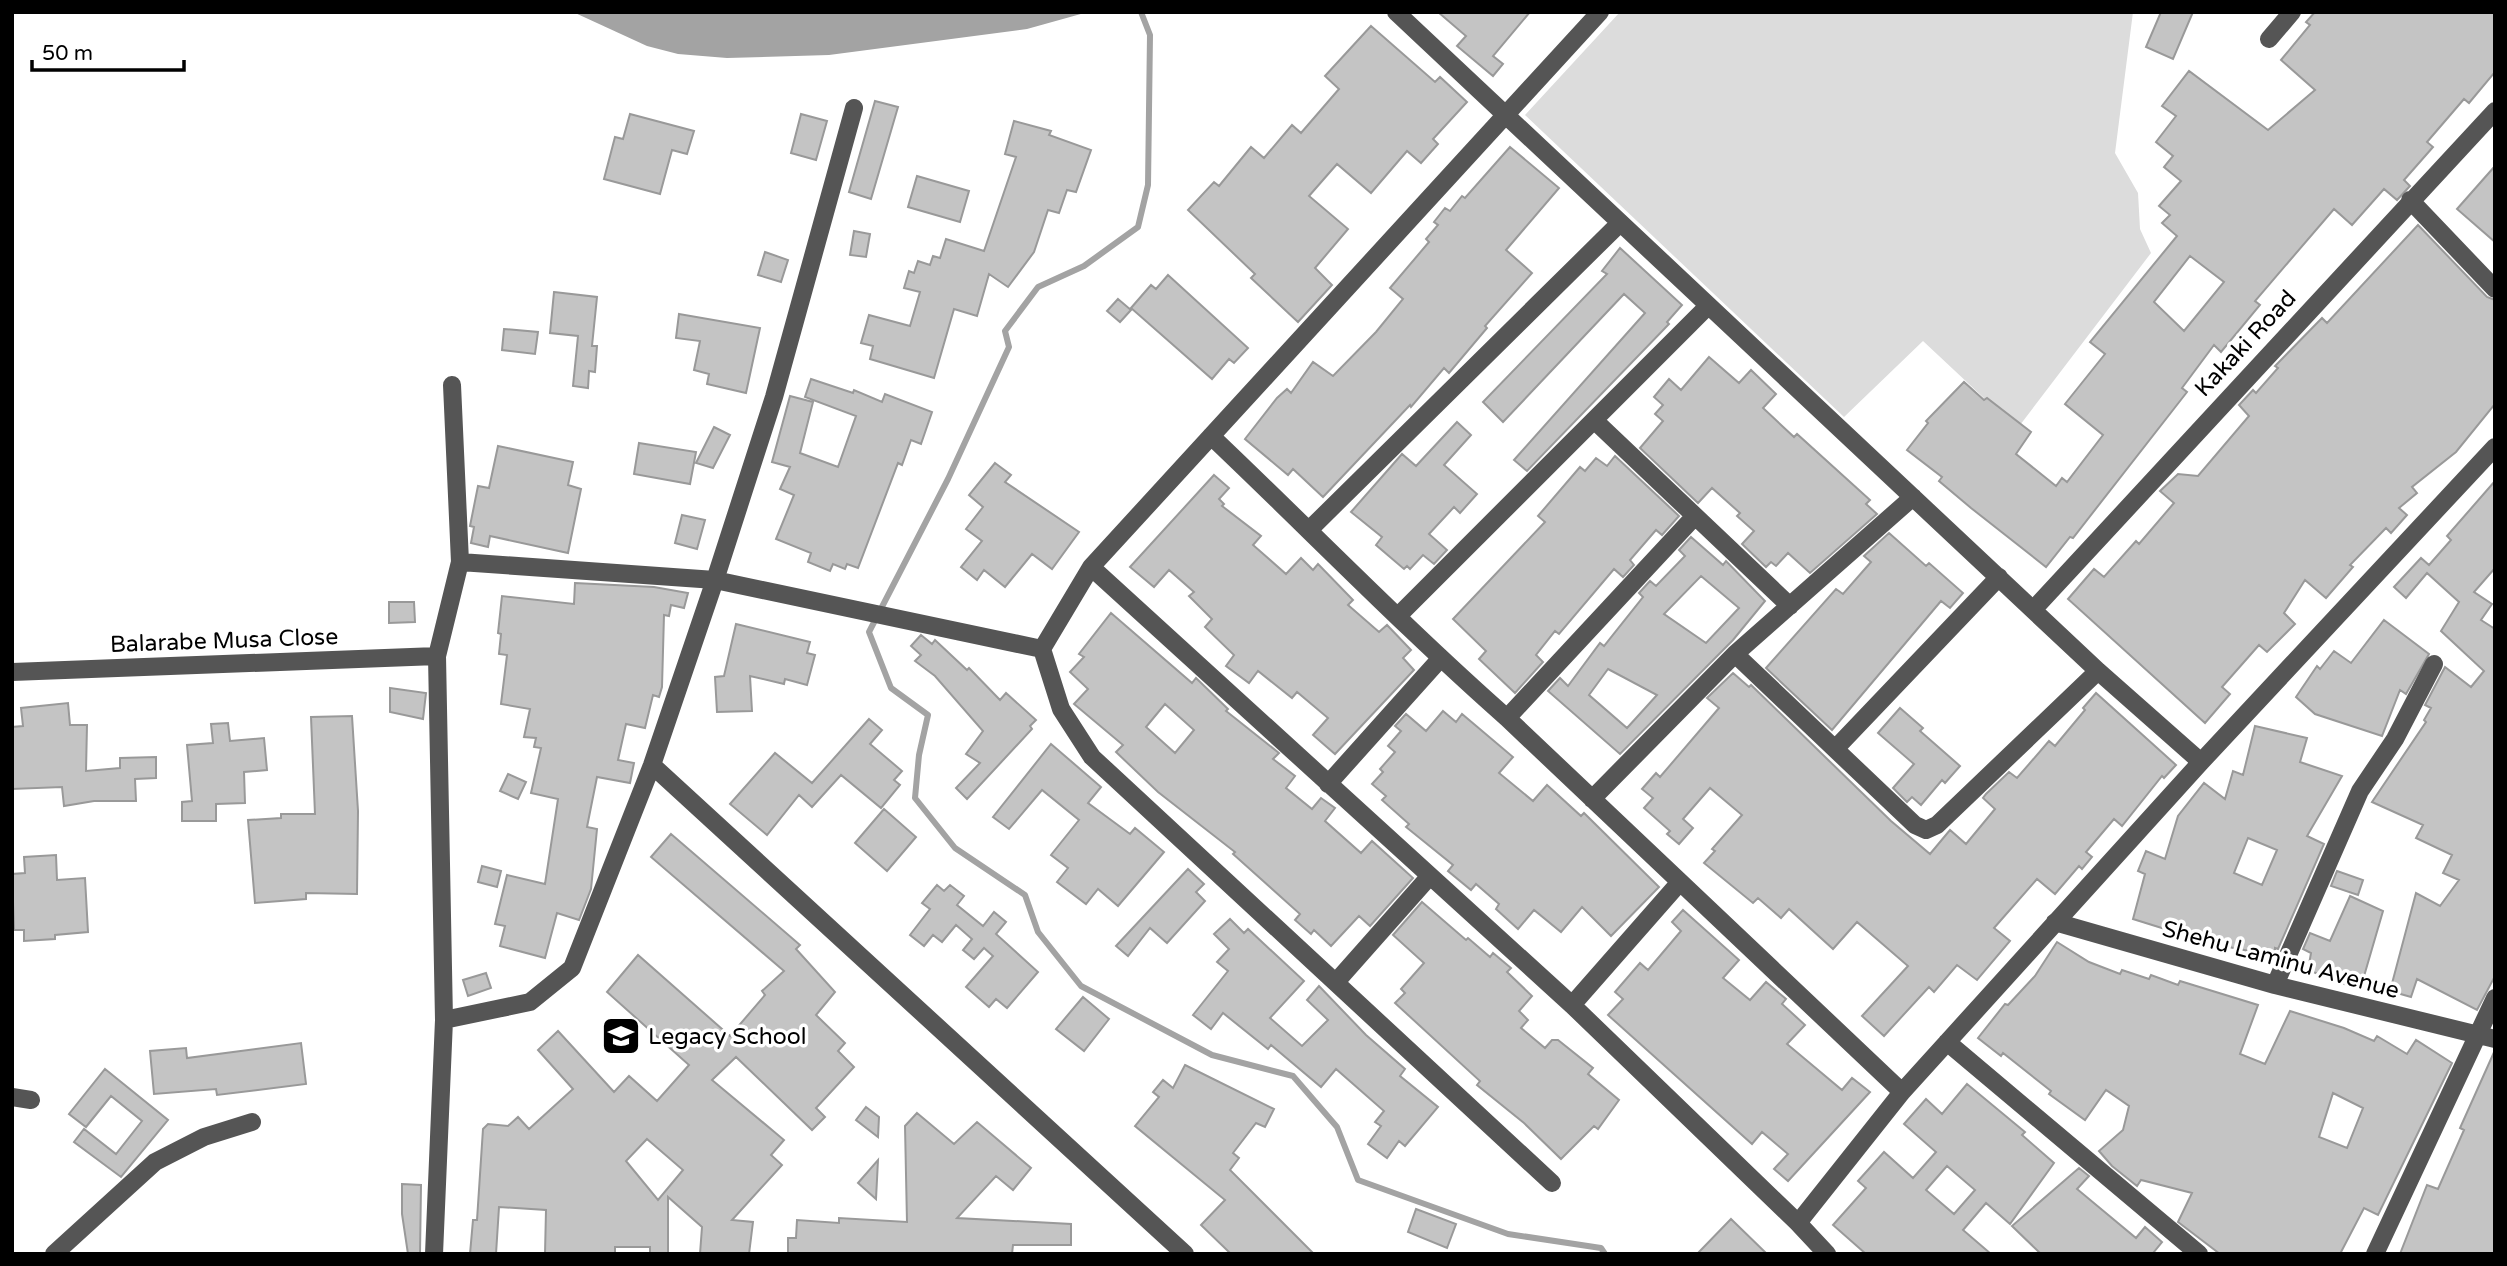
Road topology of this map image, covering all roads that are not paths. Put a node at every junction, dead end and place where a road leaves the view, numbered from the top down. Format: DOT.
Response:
graph roads {
  1 [pos="1396,12"];
  2 [pos="1600,12"];
  3 [pos="2292,12"];
  4 [pos="2269,39"];
  5 [pos="854,108"];
  6 [pos="2495,111"];
  7 [pos="1504,115"];
  8 [pos="2410,200"];
  9 [pos="1620,223"];
  10 [pos="2495,289"];
  11 [pos="1708,306"];
  12 [pos="452,386"];
  13 [pos="1594,420"];
  14 [pos="1211,436"];
  15 [pos="2495,447"];
  16 [pos="1913,497"];
  17 [pos="1695,516"];
  18 [pos="1309,530"];
  19 [pos="460,562"];
  20 [pos="1091,567"];
  21 [pos="1999,577"];
  22 [pos="715,580"];
  23 [pos="1790,606"];
  24 [pos="2033,610"];
  25 [pos="1399,615"];
  26 [pos="1042,649"];
  27 [pos="1735,654"];
  28 [pos="437,656"];
  29 [pos="1440,659"];
  30 [pos="2434,664"];
  31 [pos="2098,671"];
  32 [pos="12,672"];
  33 [pos="1507,718"];
  34 [pos="1835,749"];
  35 [pos="2201,762"];
  36 [pos="652,765"];
  37 [pos="1328,785"];
  38 [pos="1592,799"];
  39 [pos="1429,877"];
  40 [pos="1680,882"];
  41 [pos="2055,922"];
  42 [pos="1336,982"];
  43 [pos="2275,985"];
  44 [pos="2495,998"];
  45 [pos="1572,1005"];
  46 [pos="444,1020"];
  47 [pos="2487,1037"];
  48 [pos="1947,1042"];
  49 [pos="1902,1092"];
  50 [pos="12,1097"];
  51 [pos="31,1100"];
  52 [pos="252,1122"];
  53 [pos="1552,1183"];
  54 [pos="1798,1223"];
  55 [pos="2180,1239"];
  56 [pos="54,1254"];
  57 [pos="434,1254"];
  58 [pos="1185,1254"];
  59 [pos="1828,1254"];
  60 [pos="2168,1254"];
  61 [pos="2199,1254"];
  62 [pos="2375,1254"];
  1 -- 7 [label="street"];
  2 -- 7 [label="street"];
  3 -- 4 [label="street"];
  5 -- 22 [label="street"];
  6 -- 8 [label="street, Kakaki Road"];
  7 -- 9 [label="street"];
  7 -- 14 [label="street"];
  8 -- 10 [label="street"];
  8 -- 24 [label="street, Kakaki Road"];
  9 -- 11 [label="street"];
  9 -- 18 [label="street"];
  11 -- 13 [label="street"];
  11 -- 16 [label="street"];
  12 -- 19 [label="street"];
  13 -- 17 [label="street"];
  13 -- 25 [label="street"];
  14 -- 18 [label="street"];
  14 -- 20 [label="street"];
  15 -- 35 [label="street"];
  16 -- 21 [label="street"];
  16 -- 23 [label="street"];
  17 -- 23 [label="street"];
  17 -- 33 [label="street"];
  18 -- 25 [label="street"];
  19 -- 22 [label="street"];
  19 -- 28 [label="street"];
  20 -- 26 [label="street"];
  20 -- 37 [label="street"];
  21 -- 24 [label="street"];
  21 -- 34 [label="street"];
  22 -- 26 [label="street"];
  22 -- 36 [label="street"];
  23 -- 27 [label="street"];
  24 -- 31 [label="street"];
  25 -- 29 [label="street"];
  26 -- 42 [label="street"];
  27 -- 34 [label="street"];
  27 -- 38 [label="street"];
  28 -- 32 [label="street, Balarabe Musa Close"];
  28 -- 46 [label="street"];
  29 -- 33 [label="street"];
  29 -- 37 [label="street"];
  30 -- 43 [label="street"];
  31 -- 34 [label="street"];
  31 -- 35 [label="street"];
  33 -- 38 [label="street"];
  35 -- 41 [label="street"];
  36 -- 46 [label="street"];
  36 -- 58 [label="street"];
  37 -- 39 [label="street"];
  38 -- 40 [label="street"];
  39 -- 42 [label="street"];
  39 -- 45 [label="street"];
  40 -- 45 [label="street"];
  40 -- 49 [label="street"];
  41 -- 43 [label="street, Shehu Laminu Avenue"];
  41 -- 48 [label="street"];
  42 -- 53 [label="street"];
  43 -- 47 [label="street, Shehu Laminu Avenue"];
  44 -- 47 [label="street"];
  45 -- 54 [label="street"];
  46 -- 57 [label="street"];
  47 -- 62 [label="street"];
  48 -- 49 [label="street"];
  48 -- 55 [label="street"];
  49 -- 54 [label="street"];
  50 -- 51 [label="street"];
  52 -- 56 [label="street"];
  54 -- 59 [label="street"];
  55 -- 60 [label="street"];
  55 -- 61 [label="street"];
}
